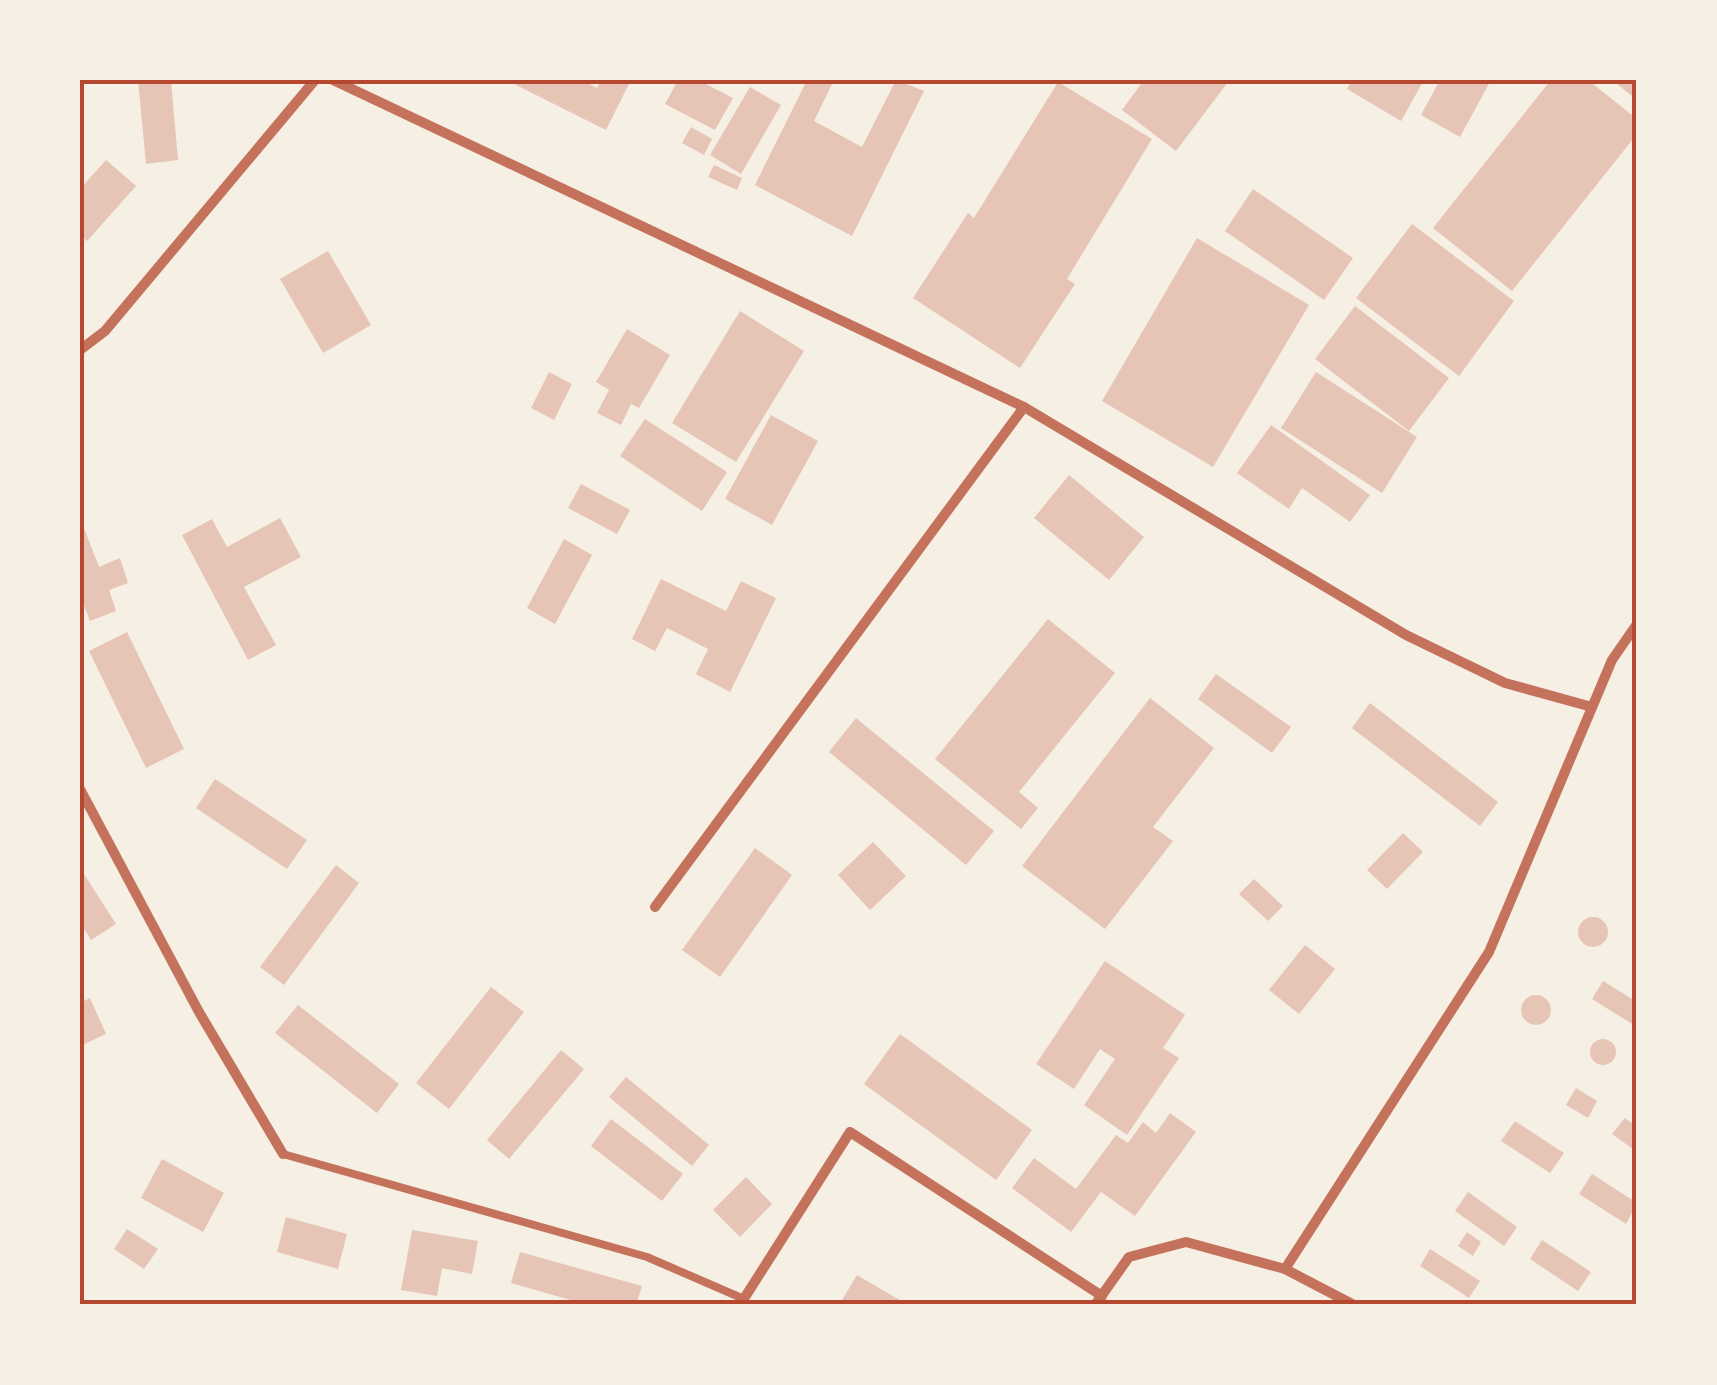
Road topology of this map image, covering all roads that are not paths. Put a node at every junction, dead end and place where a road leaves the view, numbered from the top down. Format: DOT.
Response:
graph roads {
  1 [pos="316,80"];
  2 [pos="333,80"];
  3 [pos="80,350"];
  4 [pos="1024,407"];
  5 [pos="1637,624"];
  6 [pos="1592,707"];
  7 [pos="80,789"];
  8 [pos="655,907"];
  9 [pos="283,1154"];
  10 [pos="1285,1269"];
  11 [pos="1098,1300"];
  12 [pos="742,1302"];
  13 [pos="1354,1305"];
  1 -- 3 [label="street"];
  2 -- 4 [label="street"];
  4 -- 6 [label="street"];
  4 -- 8 [label="street"];
  5 -- 6 [label="street"];
  6 -- 10 [label="street"];
  7 -- 9 [label="street"];
  9 -- 12 [label="lane"];
  10 -- 11 [label="street"];
  10 -- 13 [label="street"];
  11 -- 12 [label="street"];
}
